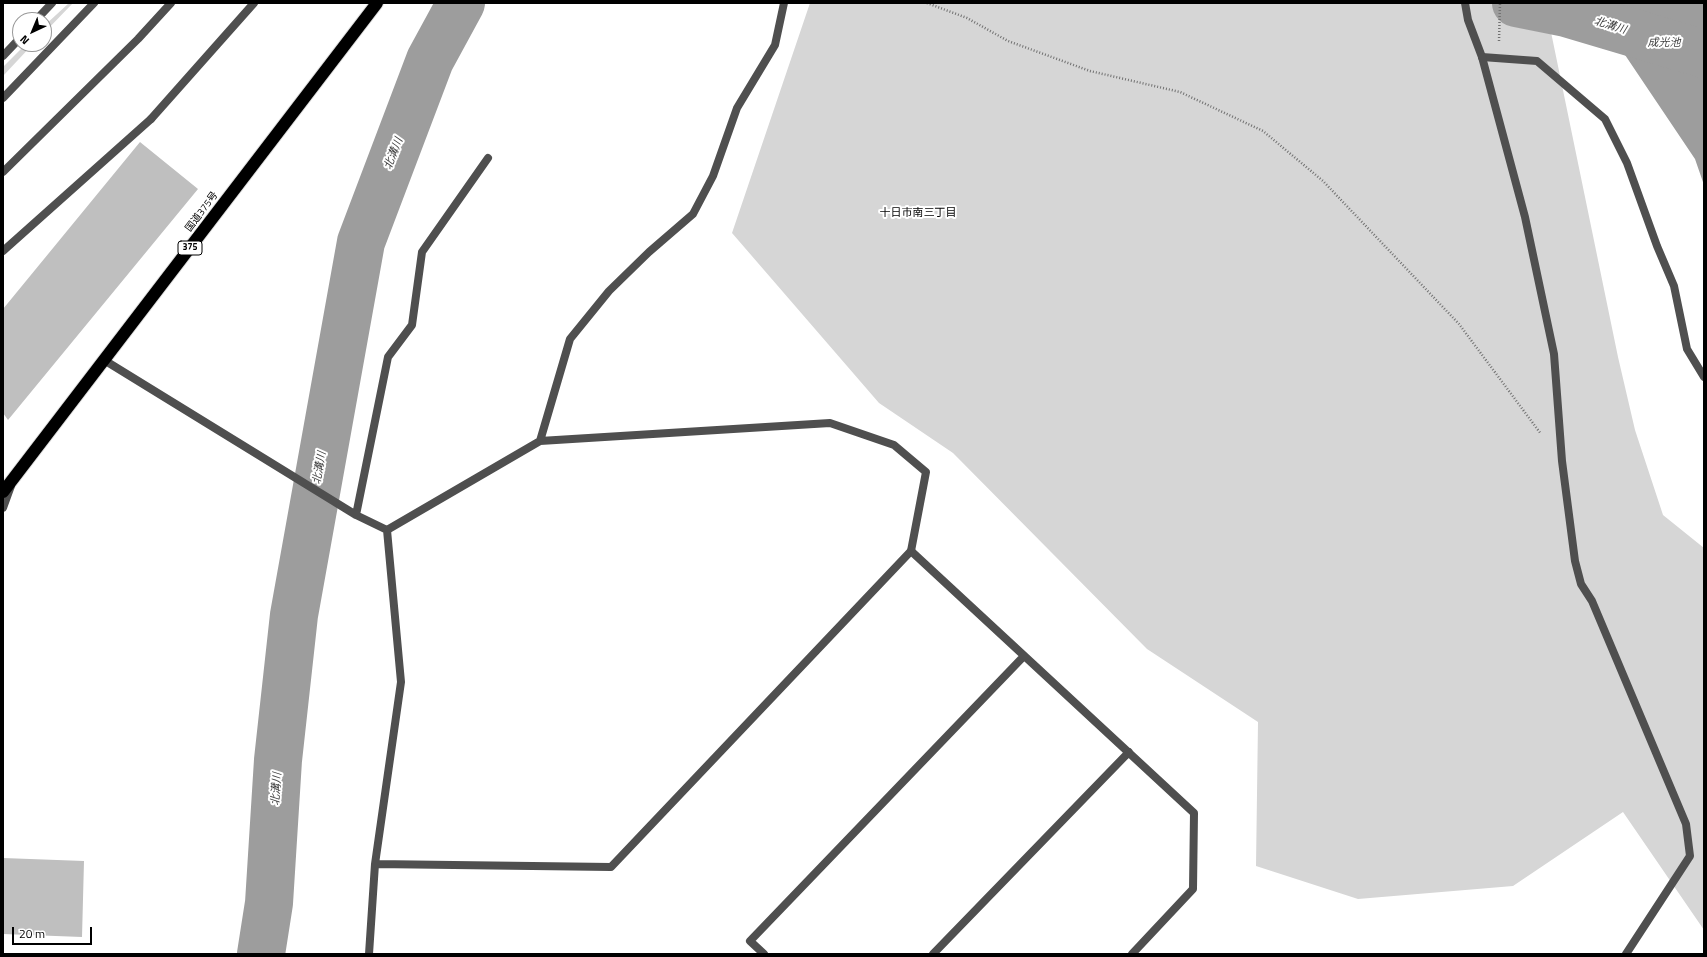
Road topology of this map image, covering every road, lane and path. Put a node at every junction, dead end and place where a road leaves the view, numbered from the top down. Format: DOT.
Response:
graph roads {
  1 [pos="52,3"];
  2 [pos="94,3"];
  3 [pos="171,3"];
  4 [pos="254,3"];
  5 [pos="377,3"];
  6 [pos="784,3"];
  7 [pos="927,3"];
  8 [pos="1465,3"];
  9 [pos="1500,3"];
  10 [pos="44,12"];
  11 [pos="12,46"];
  12 [pos="3,56"];
  13 [pos="1482,57"];
  14 [pos="1499,58"];
  15 [pos="3,98"];
  16 [pos="488,158"];
  17 [pos="3,172"];
  18 [pos="3,251"];
  19 [pos="104,360"];
  20 [pos="1704,377"];
  21 [pos="540,441"];
  22 [pos="1562,462"];
  23 [pos="14,478"];
  24 [pos="3,492"];
  25 [pos="3,508"];
  26 [pos="356,515"];
  27 [pos="387,530"];
  28 [pos="911,551"];
  29 [pos="1024,656"];
  30 [pos="1129,752"];
  31 [pos="375,864"];
  32 [pos="369,954"];
  33 [pos="764,954"];
  34 [pos="933,954"];
  35 [pos="1132,954"];
  36 [pos="1626,954"];
  1 -- 10 [label="street"];
  2 -- 15 [label="street"];
  3 -- 17 [label="street"];
  4 -- 18 [label="street"];
  5 -- 19 [label="highway, 国道375号 / 375"];
  6 -- 21 [label="street"];
  7 -- 22 [label="path"];
  8 -- 13 [label="street"];
  9 -- 14 [label="path"];
  11 -- 12 [label="street"];
  13 -- 14 [label="street"];
  13 -- 22 [label="street"];
  14 -- 20 [label="street"];
  16 -- 26 [label="street"];
  19 -- 23 [label="highway, 国道375号 / 375"];
  19 -- 26 [label="street"];
  21 -- 27 [label="street"];
  21 -- 28 [label="street"];
  22 -- 36 [label="street"];
  23 -- 24 [label="highway, 国道375号 / 375"];
  23 -- 25 [label="street"];
  26 -- 27 [label="street"];
  27 -- 31 [label="street"];
  28 -- 29 [label="street"];
  28 -- 31 [label="street"];
  29 -- 30 [label="street"];
  29 -- 33 [label="street"];
  30 -- 34 [label="street"];
  30 -- 35 [label="street"];
  31 -- 32 [label="street"];
}
